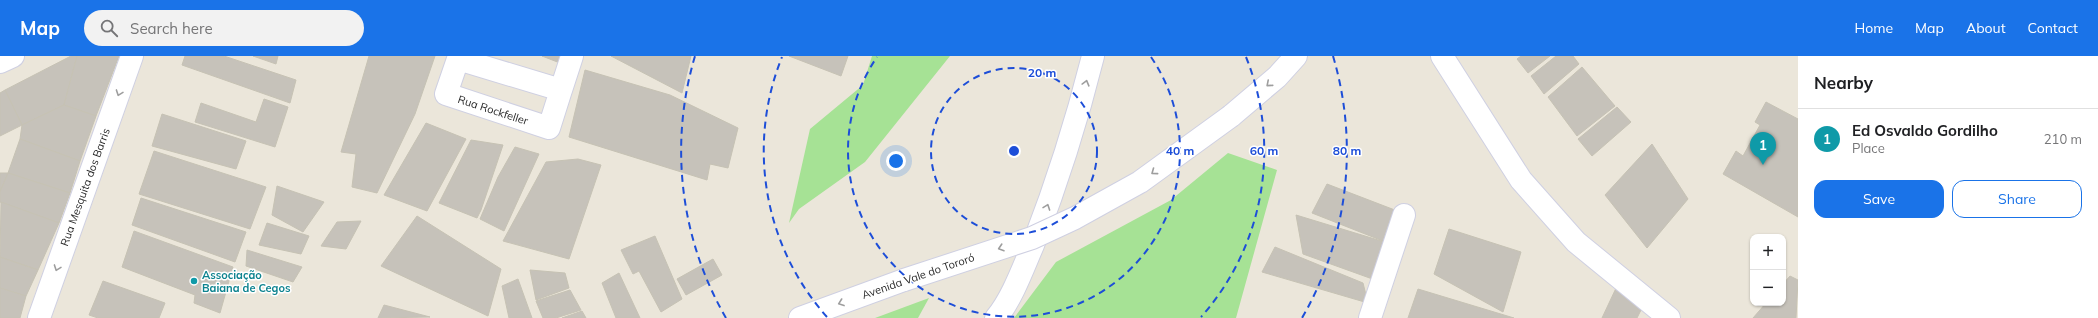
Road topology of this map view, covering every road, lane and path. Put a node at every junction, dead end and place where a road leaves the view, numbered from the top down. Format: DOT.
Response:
graph roads {
  1 [pos="13,56"];
  2 [pos="132,56"];
  3 [pos="572,56"];
  4 [pos="1093,56"];
  5 [pos="1296,56"];
  6 [pos="1442,56"];
  7 [pos="0,62"];
  8 [pos="561,90"];
  9 [pos="1404,215"];
  10 [pos="39,318"];
  11 [pos="800,318"];
  12 [pos="996,318"];
  13 [pos="1370,318"];
  14 [pos="1669,318"];
  1 -- 7 [label="street"];
  2 -- 10 [label="street, Rua Mesquita dos Barris, one-way"];
  3 -- 8 [label="street, Rua Rockfeller"];
  12 -- 4 [label="street, one-way"];
  5 -- 11 [label="street, Avenida Vale do Tororó, one-way, bridge"];
  6 -- 14 [label="street"];
  8 -- 8 [label="street, Rua Rockfeller"];
  9 -- 13 [label="street"];
}
